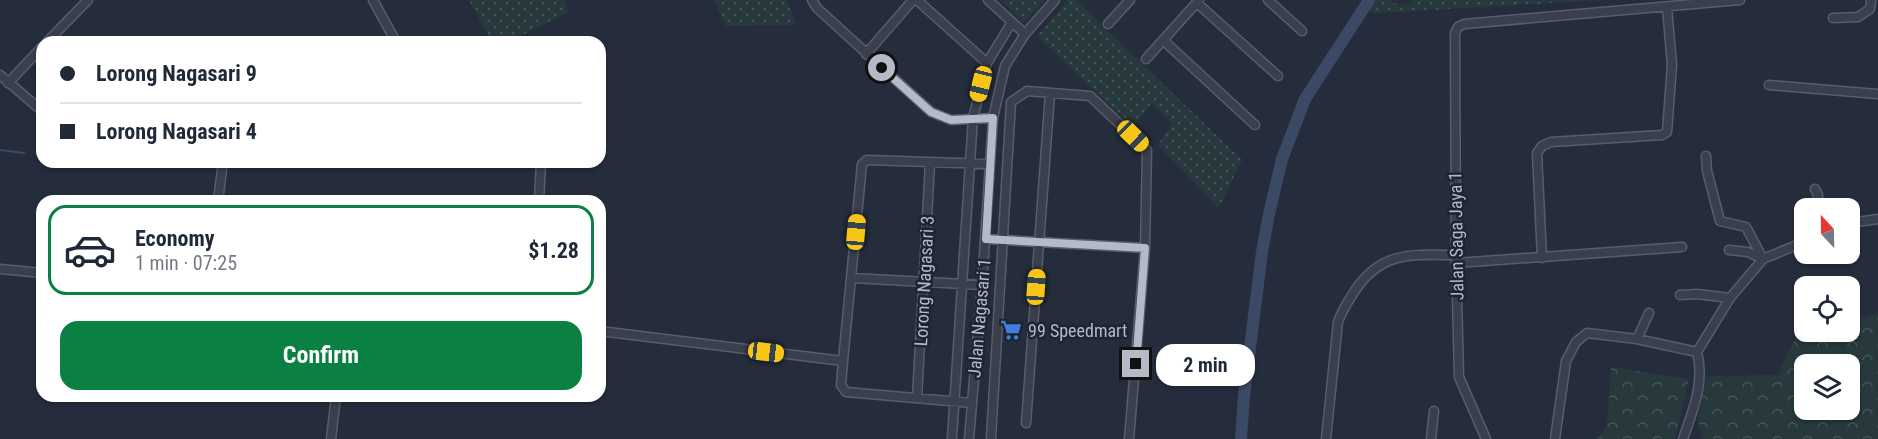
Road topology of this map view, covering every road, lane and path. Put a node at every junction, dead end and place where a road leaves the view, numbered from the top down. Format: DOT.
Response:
graph roads {
  1 [pos="88,0"];
  2 [pos="373,0"];
  3 [pos="812,0"];
  4 [pos="913,0"];
  5 [pos="918,0"];
  6 [pos="988,0"];
  7 [pos="1055,0"];
  8 [pos="1130,0"];
  9 [pos="1268,0"];
  10 [pos="1740,0"];
  11 [pos="1871,0"];
  12 [pos="1198,2"];
  13 [pos="1667,7"];
  14 [pos="1833,18"];
  15 [pos="1012,22"];
  16 [pos="1108,24"];
  17 [pos="1302,31"];
  18 [pos="1025,34"];
  19 [pos="53,36"];
  20 [pos="393,36"];
  21 [pos="1163,40"];
  22 [pos="36,53"];
  23 [pos="866,54"];
  24 [pos="1146,59"];
  25 [pos="987,63"];
  26 [pos="0,75"];
  27 [pos="1278,76"];
  28 [pos="8,83"];
  29 [pos="1769,84"];
  30 [pos="1050,93"];
  31 [pos="1878,94"];
  32 [pos="36,106"];
  33 [pos="973,118"];
  34 [pos="993,118"];
  35 [pos="1255,125"];
  36 [pos="1706,156"];
  37 [pos="930,163"];
  38 [pos="969,164"];
  39 [pos="990,164"];
  40 [pos="221,168"];
  41 [pos="541,168"];
  42 [pos="1815,189"];
  43 [pos="219,195"];
  44 [pos="539,195"];
  45 [pos="1818,198"];
  46 [pos="1878,219"];
  47 [pos="1860,222"];
  48 [pos="986,239"];
  49 [pos="1003,240"];
  50 [pos="1040,242"];
  51 [pos="1794,246"];
  52 [pos="1682,247"];
  53 [pos="1145,248"];
  54 [pos="1729,250"];
  55 [pos="1542,258"];
  56 [pos="1456,259"];
  57 [pos="1763,259"];
  58 [pos="0,269"];
  59 [pos="36,272"];
  60 [pos="852,278"];
  61 [pos="924,282"];
  62 [pos="962,284"];
  63 [pos="982,285"];
  64 [pos="1680,295"];
  65 [pos="1730,298"];
  66 [pos="1649,313"];
  67 [pos="606,332"];
  68 [pos="1636,339"];
  69 [pos="1697,352"];
  70 [pos="843,361"];
  71 [pos="917,398"];
  72 [pos="335,402"];
  73 [pos="955,402"];
  74 [pos="972,403"];
  75 [pos="1434,411"];
  76 [pos="1026,423"];
  77 [pos="952,438"];
  78 [pos="991,438"];
  79 [pos="331,439"];
  80 [pos="969,439"];
  81 [pos="1130,439"];
  82 [pos="1326,439"];
  83 [pos="1431,439"];
  84 [pos="1486,439"];
  85 [pos="1555,439"];
  86 [pos="1683,439"];
  1 -- 19 [label="street"];
  2 -- 20 [label="street"];
  3 -- 23 [label="street"];
  4 -- 23 [label="street"];
  5 -- 25 [label="street"];
  6 -- 15 [label="street"];
  7 -- 18 [label="street, Jalan Nagasari 1"];
  8 -- 16 [label="street"];
  9 -- 17 [label="street"];
  10 -- 13 [label="street"];
  11 -- 14 [label="street"];
  12 -- 21 [label="street"];
  12 -- 27 [label="street"];
  13 -- 55 [label="street"];
  13 -- 56 [label="street, Jalan Saga Jaya 1"];
  15 -- 18 [label="street"];
  15 -- 25 [label="street, Jalan Nagasari 1"];
  18 -- 34 [label="street, Jalan Nagasari 1"];
  21 -- 24 [label="street"];
  21 -- 35 [label="street"];
  22 -- 28 [label="street"];
  23 -- 33 [label="street"];
  25 -- 33 [label="street, Jalan Nagasari 1"];
  26 -- 28 [label="street"];
  28 -- 32 [label="street"];
  29 -- 31 [label="street"];
  30 -- 49 [label="street"];
  30 -- 50 [label="street"];
  30 -- 53 [label="street"];
  33 -- 34 [label="street"];
  33 -- 38 [label="street, Jalan Nagasari 1"];
  34 -- 39 [label="street, Jalan Nagasari 1"];
  36 -- 57 [label="street"];
  37 -- 38 [label="street"];
  37 -- 60 [label="street"];
  37 -- 61 [label="street, Lorong Nagasari 3"];
  38 -- 39 [label="street"];
  38 -- 62 [label="street, Jalan Nagasari 1"];
  39 -- 48 [label="street, Jalan Nagasari 1"];
  40 -- 43 [label="street"];
  41 -- 44 [label="street"];
  42 -- 45 [label="street"];
  46 -- 47 [label="street"];
  48 -- 49 [label="street"];
  48 -- 63 [label="street, Jalan Nagasari 1"];
  49 -- 50 [label="street"];
  49 -- 78 [label="street"];
  50 -- 53 [label="street"];
  50 -- 76 [label="street"];
  51 -- 57 [label="street"];
  52 -- 55 [label="street"];
  53 -- 81 [label="street"];
  54 -- 57 [label="street"];
  55 -- 56 [label="street"];
  56 -- 82 [label="street"];
  56 -- 84 [label="street, Jalan Saga Jaya 1"];
  57 -- 65 [label="street"];
  58 -- 59 [label="street"];
  60 -- 61 [label="street"];
  60 -- 70 [label="street"];
  61 -- 62 [label="street"];
  61 -- 71 [label="street, Lorong Nagasari 3"];
  62 -- 63 [label="street"];
  62 -- 73 [label="street, Jalan Nagasari 1"];
  63 -- 74 [label="street, Jalan Nagasari 1"];
  64 -- 65 [label="street"];
  65 -- 69 [label="street"];
  66 -- 68 [label="street"];
  67 -- 70 [label="street"];
  68 -- 69 [label="street"];
  68 -- 85 [label="street"];
  69 -- 86 [label="street"];
  70 -- 71 [label="street"];
  71 -- 73 [label="street"];
  72 -- 79 [label="street"];
  73 -- 74 [label="street"];
  73 -- 77 [label="street, Jalan Nagasari 1"];
  74 -- 80 [label="street, Jalan Nagasari 1"];
  75 -- 83 [label="street"];
}
